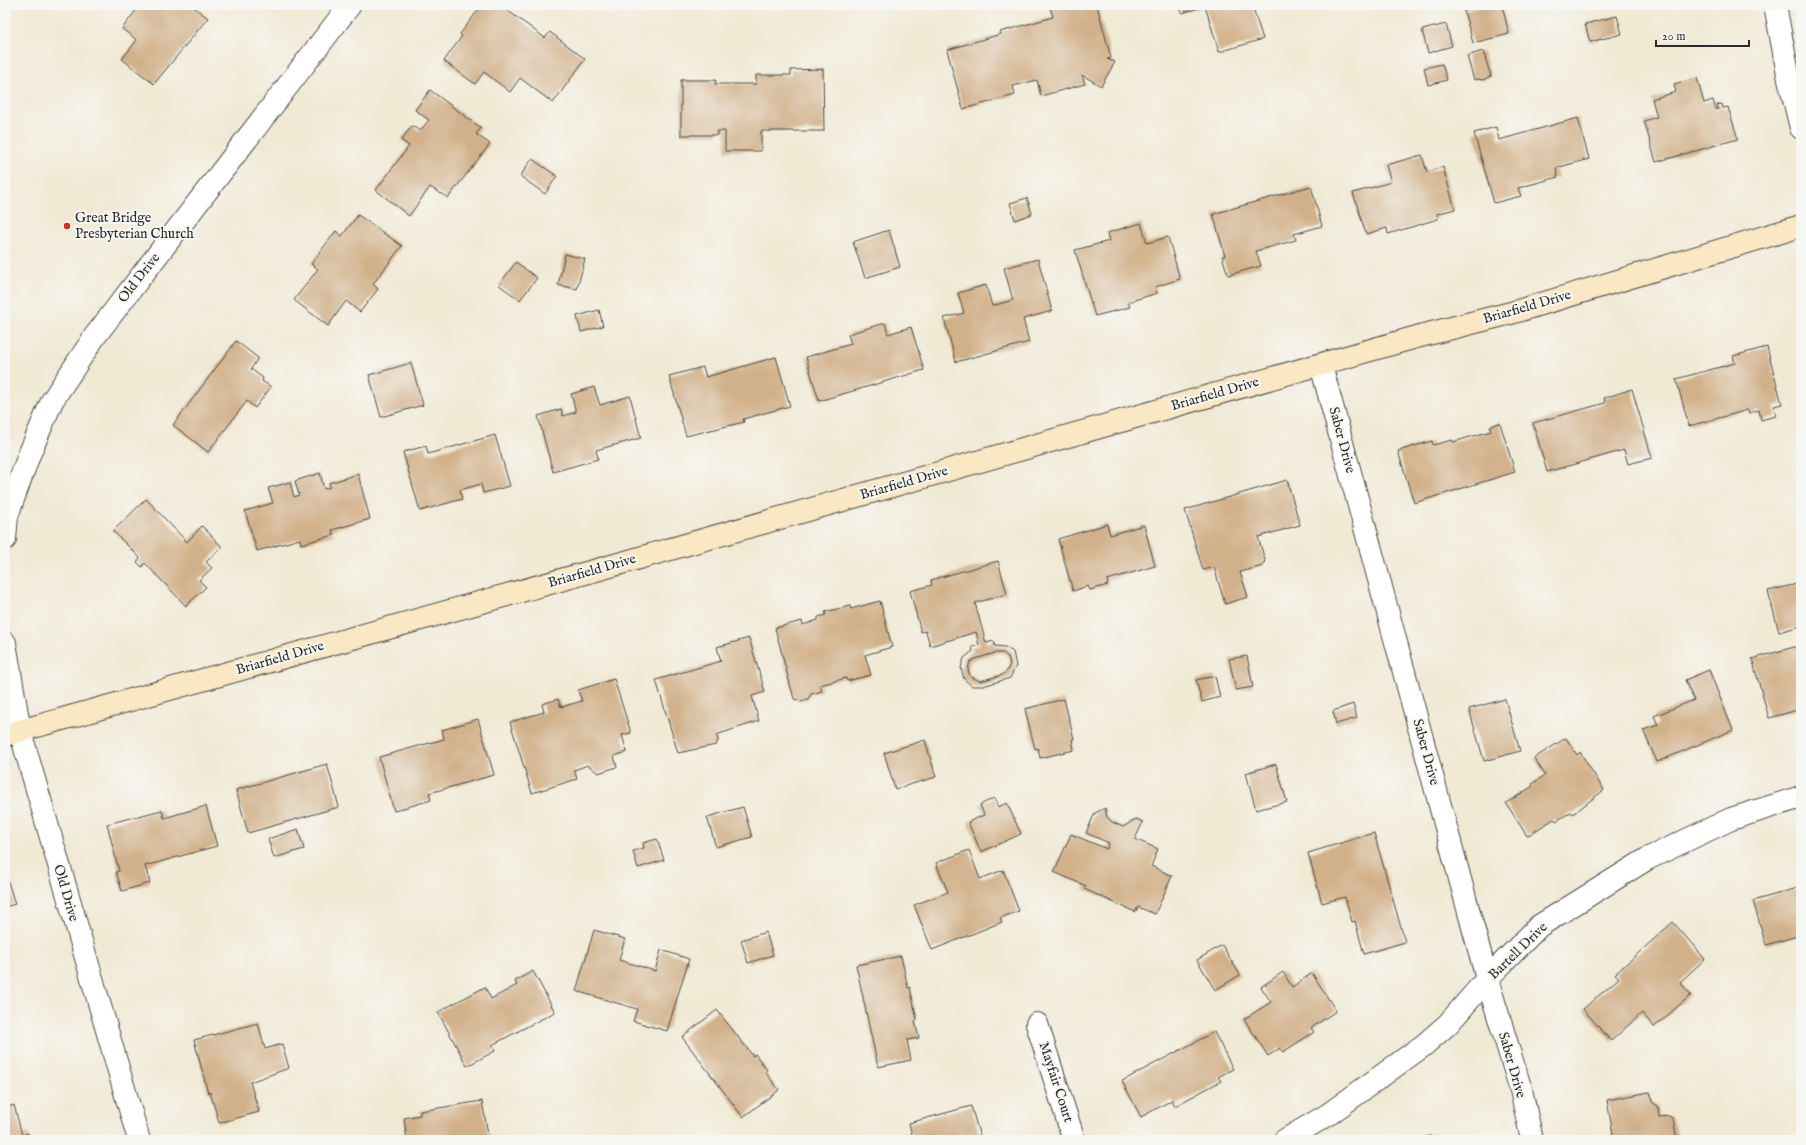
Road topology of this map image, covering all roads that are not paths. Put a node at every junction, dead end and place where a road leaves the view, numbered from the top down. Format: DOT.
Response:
graph roads {
  1 [pos="350,5"];
  2 [pos="1775,5"];
  3 [pos="1801,128"];
  4 [pos="1801,226"];
  5 [pos="1321,364"];
  6 [pos="5,539"];
  7 [pos="5,643"];
  8 [pos="12,733"];
  9 [pos="1801,797"];
  10 [pos="1488,979"];
  11 [pos="1037,1024"];
  12 [pos="139,1140"];
  13 [pos="1074,1140"];
  14 [pos="1285,1140"];
  15 [pos="1532,1140"];
  1 -- 6 [label="street, Old Drive"];
  2 -- 3 [label="street"];
  4 -- 5 [label="street, Briarfield Drive"];
  5 -- 8 [label="street, Briarfield Drive"];
  5 -- 10 [label="street, Saber Drive"];
  7 -- 8 [label="street, Old Drive"];
  8 -- 12 [label="street, Old Drive"];
  9 -- 10 [label="street, Bartell Drive"];
  10 -- 14 [label="street, Bartell Drive"];
  10 -- 15 [label="street, Saber Drive"];
  11 -- 13 [label="street, Mayfair Court"];
}
